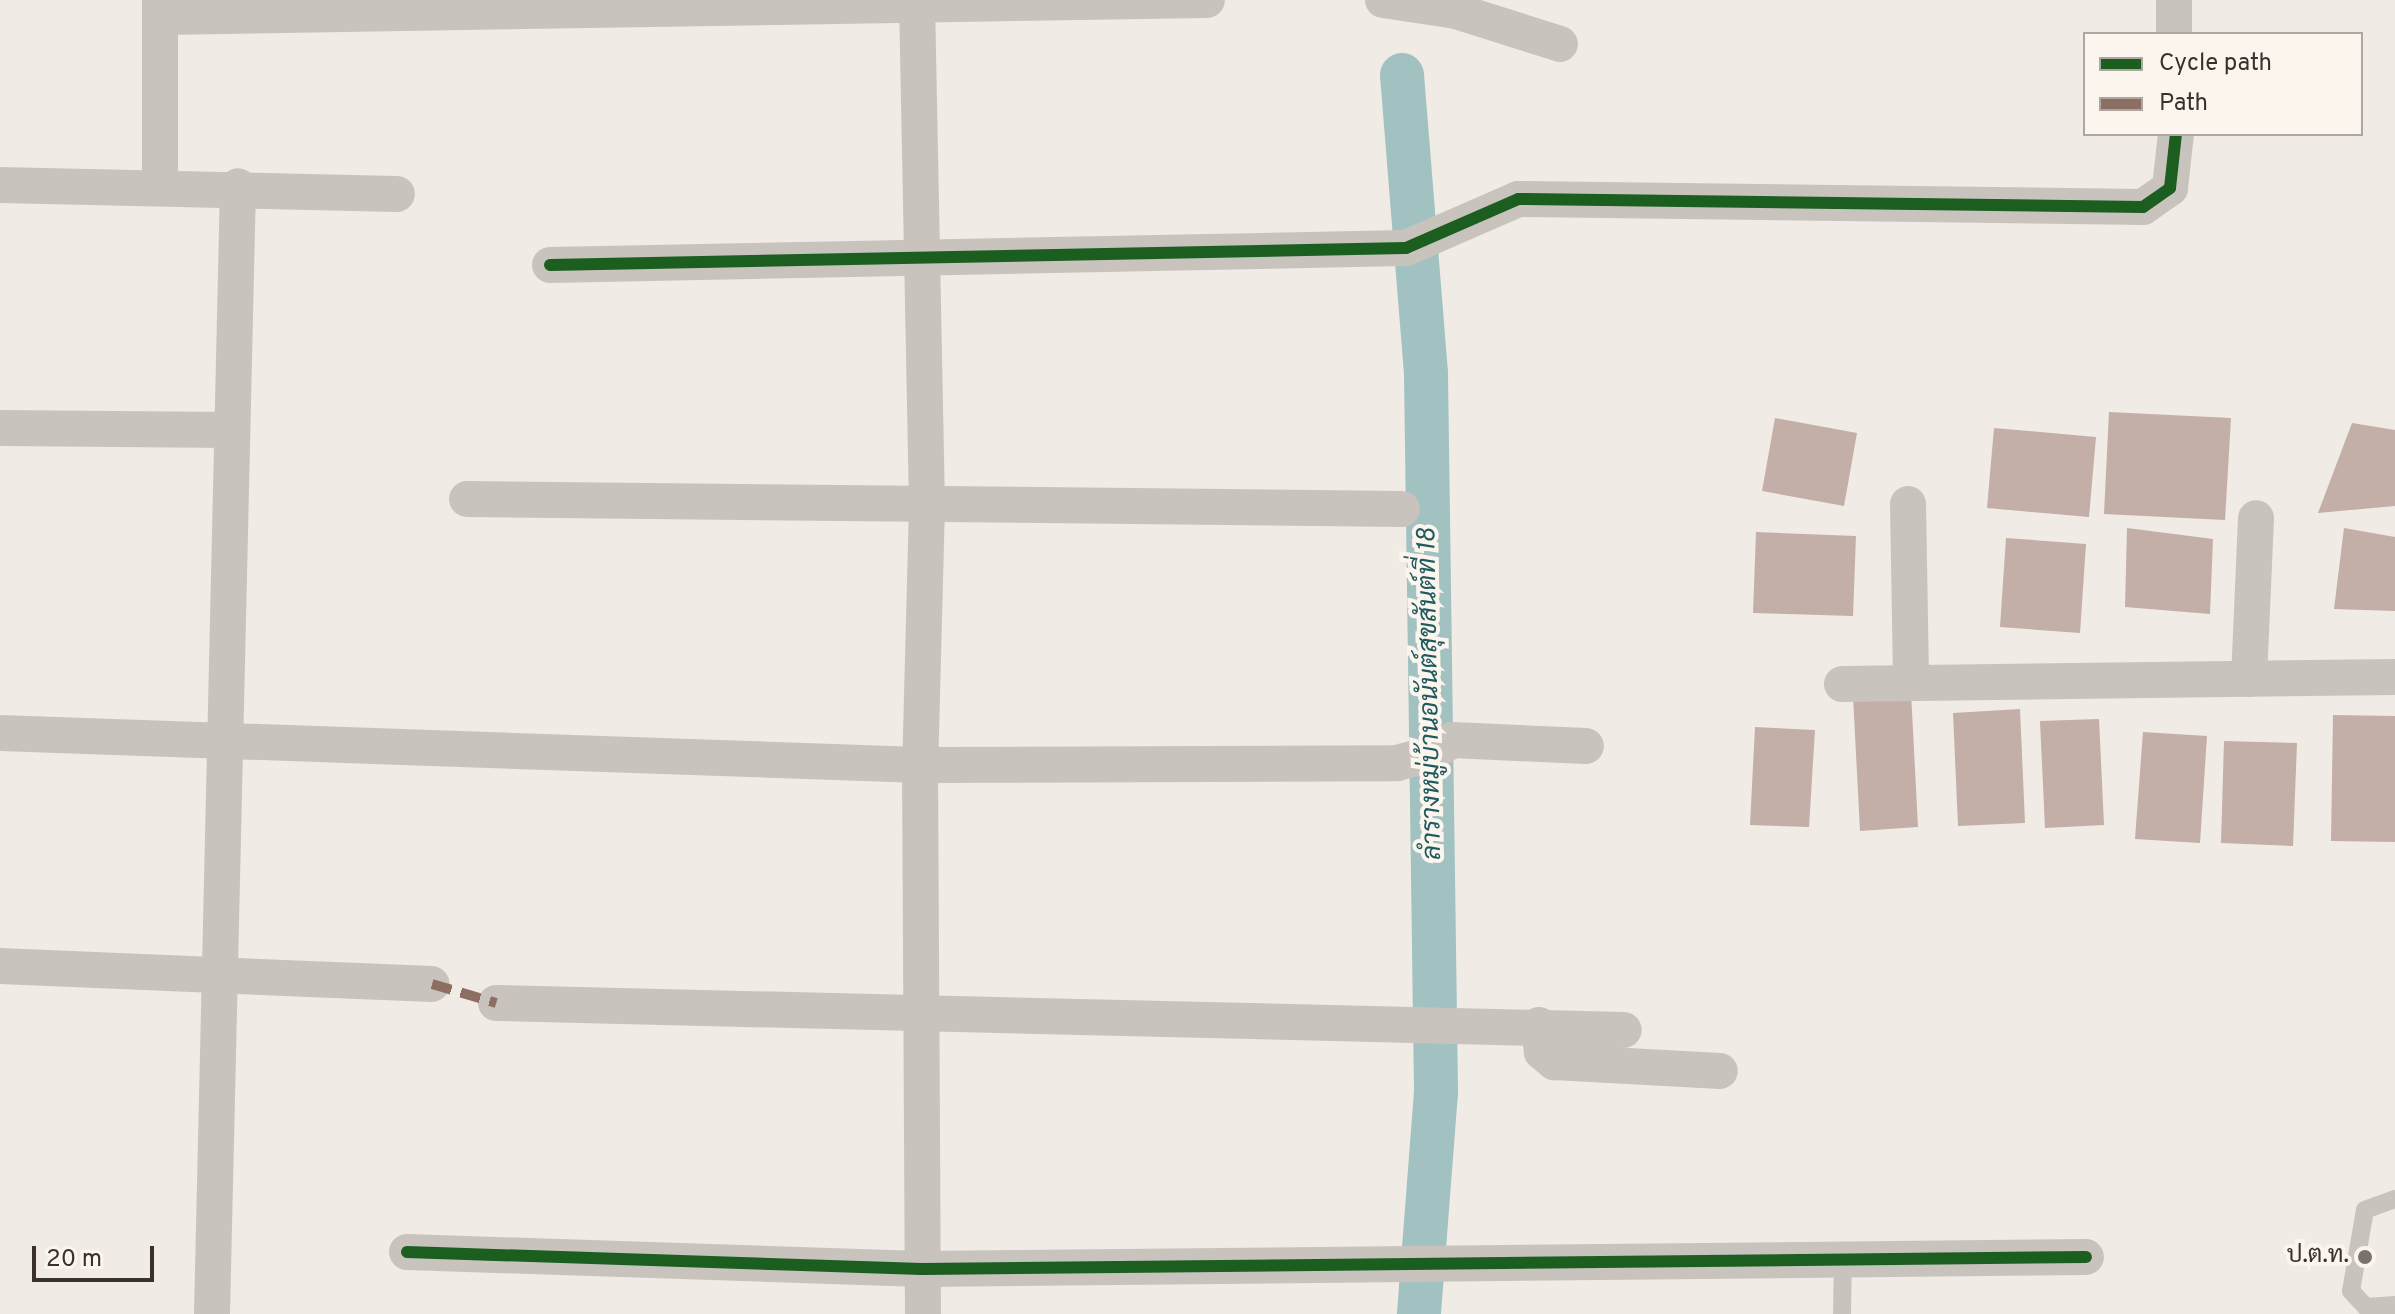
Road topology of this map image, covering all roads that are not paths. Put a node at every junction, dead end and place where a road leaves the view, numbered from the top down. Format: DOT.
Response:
graph roads {
  1 [pos="1207,0"];
  2 [pos="1383,0"];
  3 [pos="2174,0"];
  4 [pos="917,4"];
  5 [pos="160,9"];
  6 [pos="2174,32"];
  7 [pos="1560,44"];
  8 [pos="2176,136"];
  9 [pos="0,185"];
  10 [pos="160,185"];
  11 [pos="238,186"];
  12 [pos="397,194"];
  13 [pos="921,256"];
  14 [pos="550,265"];
  15 [pos="0,428"];
  16 [pos="232,430"];
  17 [pos="467,499"];
  18 [pos="1908,504"];
  19 [pos="927,505"];
  20 [pos="1402,509"];
  21 [pos="2256,518"];
  22 [pos="2395,677"];
  23 [pos="2249,679"];
  24 [pos="1911,683"];
  25 [pos="1842,684"];
  26 [pos="0,733"];
  27 [pos="225,743"];
  28 [pos="1586,746"];
  29 [pos="920,765"];
  30 [pos="0,966"];
  31 [pos="217,977"];
  32 [pos="432,984"];
  33 [pos="496,1003"];
  34 [pos="926,1018"];
  35 [pos="1539,1025"];
  36 [pos="1624,1030"];
  37 [pos="1720,1071"];
  38 [pos="2395,1199"];
  39 [pos="407,1252"];
  40 [pos="2086,1257"];
  41 [pos="1843,1259"];
  42 [pos="922,1269"];
  43 [pos="2395,1305"];
  44 [pos="212,1314"];
  45 [pos="923,1314"];
  46 [pos="1842,1314"];
  1 -- 4 [label="street"];
  2 -- 7 [label="street"];
  3 -- 6 [label="street"];
  4 -- 5 [label="street"];
  4 -- 13 [label="street"];
  5 -- 10 [label="street"];
  8 -- 13 [label="street"];
  9 -- 10 [label="street"];
  10 -- 11 [label="street"];
  11 -- 12 [label="street"];
  11 -- 16 [label="street"];
  13 -- 14 [label="street"];
  13 -- 19 [label="street"];
  15 -- 16 [label="street"];
  16 -- 27 [label="street"];
  17 -- 19 [label="street"];
  18 -- 24 [label="street"];
  19 -- 20 [label="street"];
  19 -- 29 [label="street"];
  21 -- 23 [label="street"];
  22 -- 23 [label="street"];
  23 -- 24 [label="street"];
  24 -- 25 [label="street"];
  26 -- 27 [label="street"];
  27 -- 29 [label="street"];
  27 -- 31 [label="street"];
  28 -- 29 [label="street"];
  29 -- 34 [label="street"];
  30 -- 31 [label="street"];
  31 -- 32 [label="street"];
  31 -- 44 [label="street"];
  33 -- 34 [label="street"];
  34 -- 35 [label="street"];
  34 -- 42 [label="street"];
  35 -- 36 [label="street"];
  35 -- 37 [label="street"];
  38 -- 43 [label="lane"];
  39 -- 42 [label="street"];
  40 -- 41 [label="street"];
  41 -- 42 [label="street"];
  41 -- 46 [label="lane"];
  42 -- 45 [label="street"];
}
